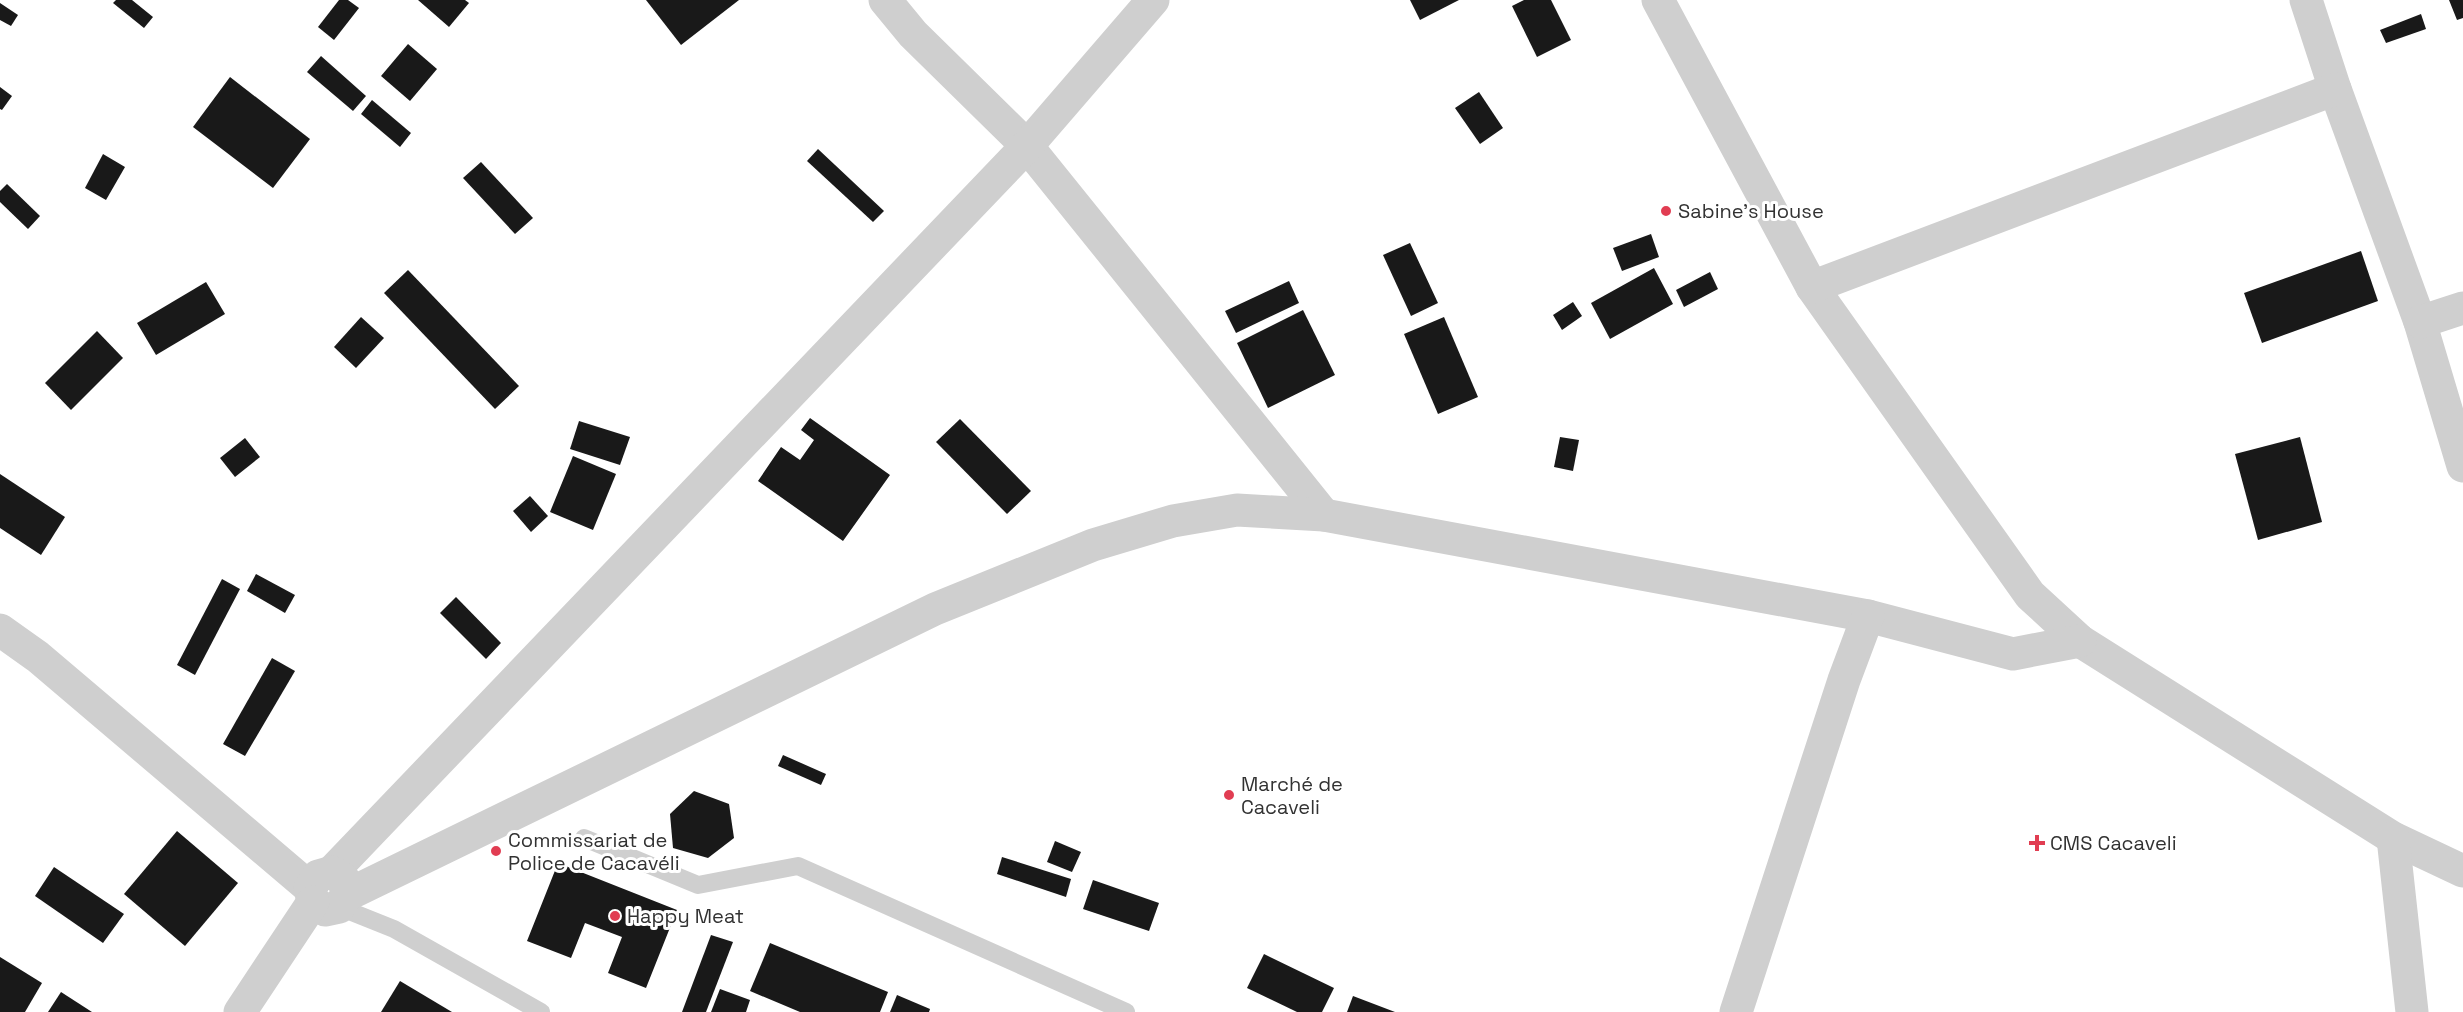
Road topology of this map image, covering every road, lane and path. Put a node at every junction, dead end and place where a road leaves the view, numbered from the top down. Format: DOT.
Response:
graph roads {
  1 [pos="885,0"];
  2 [pos="1153,0"];
  3 [pos="1658,0"];
  4 [pos="2306,0"];
  5 [pos="2335,89"];
  6 [pos="1026,146"];
  7 [pos="1812,287"];
  8 [pos="2463,308"];
  9 [pos="2420,322"];
  10 [pos="2463,466"];
  11 [pos="1324,515"];
  12 [pos="1868,616"];
  13 [pos="0,630"];
  14 [pos="2080,641"];
  15 [pos="584,838"];
  16 [pos="2393,838"];
  17 [pos="2463,872"];
  18 [pos="328,893"];
  19 [pos="240,1012"];
  20 [pos="541,1012"];
  21 [pos="1126,1012"];
  22 [pos="1736,1012"];
  23 [pos="2412,1012"];
  1 -- 6 [label="street"];
  2 -- 6 [label="street"];
  3 -- 7 [label="street"];
  4 -- 5 [label="street"];
  5 -- 7 [label="street"];
  5 -- 9 [label="street"];
  6 -- 11 [label="street"];
  6 -- 18 [label="street"];
  7 -- 14 [label="street"];
  8 -- 9 [label="street"];
  9 -- 10 [label="street"];
  11 -- 12 [label="street"];
  11 -- 18 [label="street"];
  12 -- 14 [label="street"];
  12 -- 22 [label="street"];
  13 -- 18 [label="street"];
  14 -- 16 [label="street"];
  15 -- 21 [label="lane"];
  16 -- 17 [label="street"];
  16 -- 23 [label="street"];
  18 -- 19 [label="street"];
  18 -- 20 [label="lane"];
}
